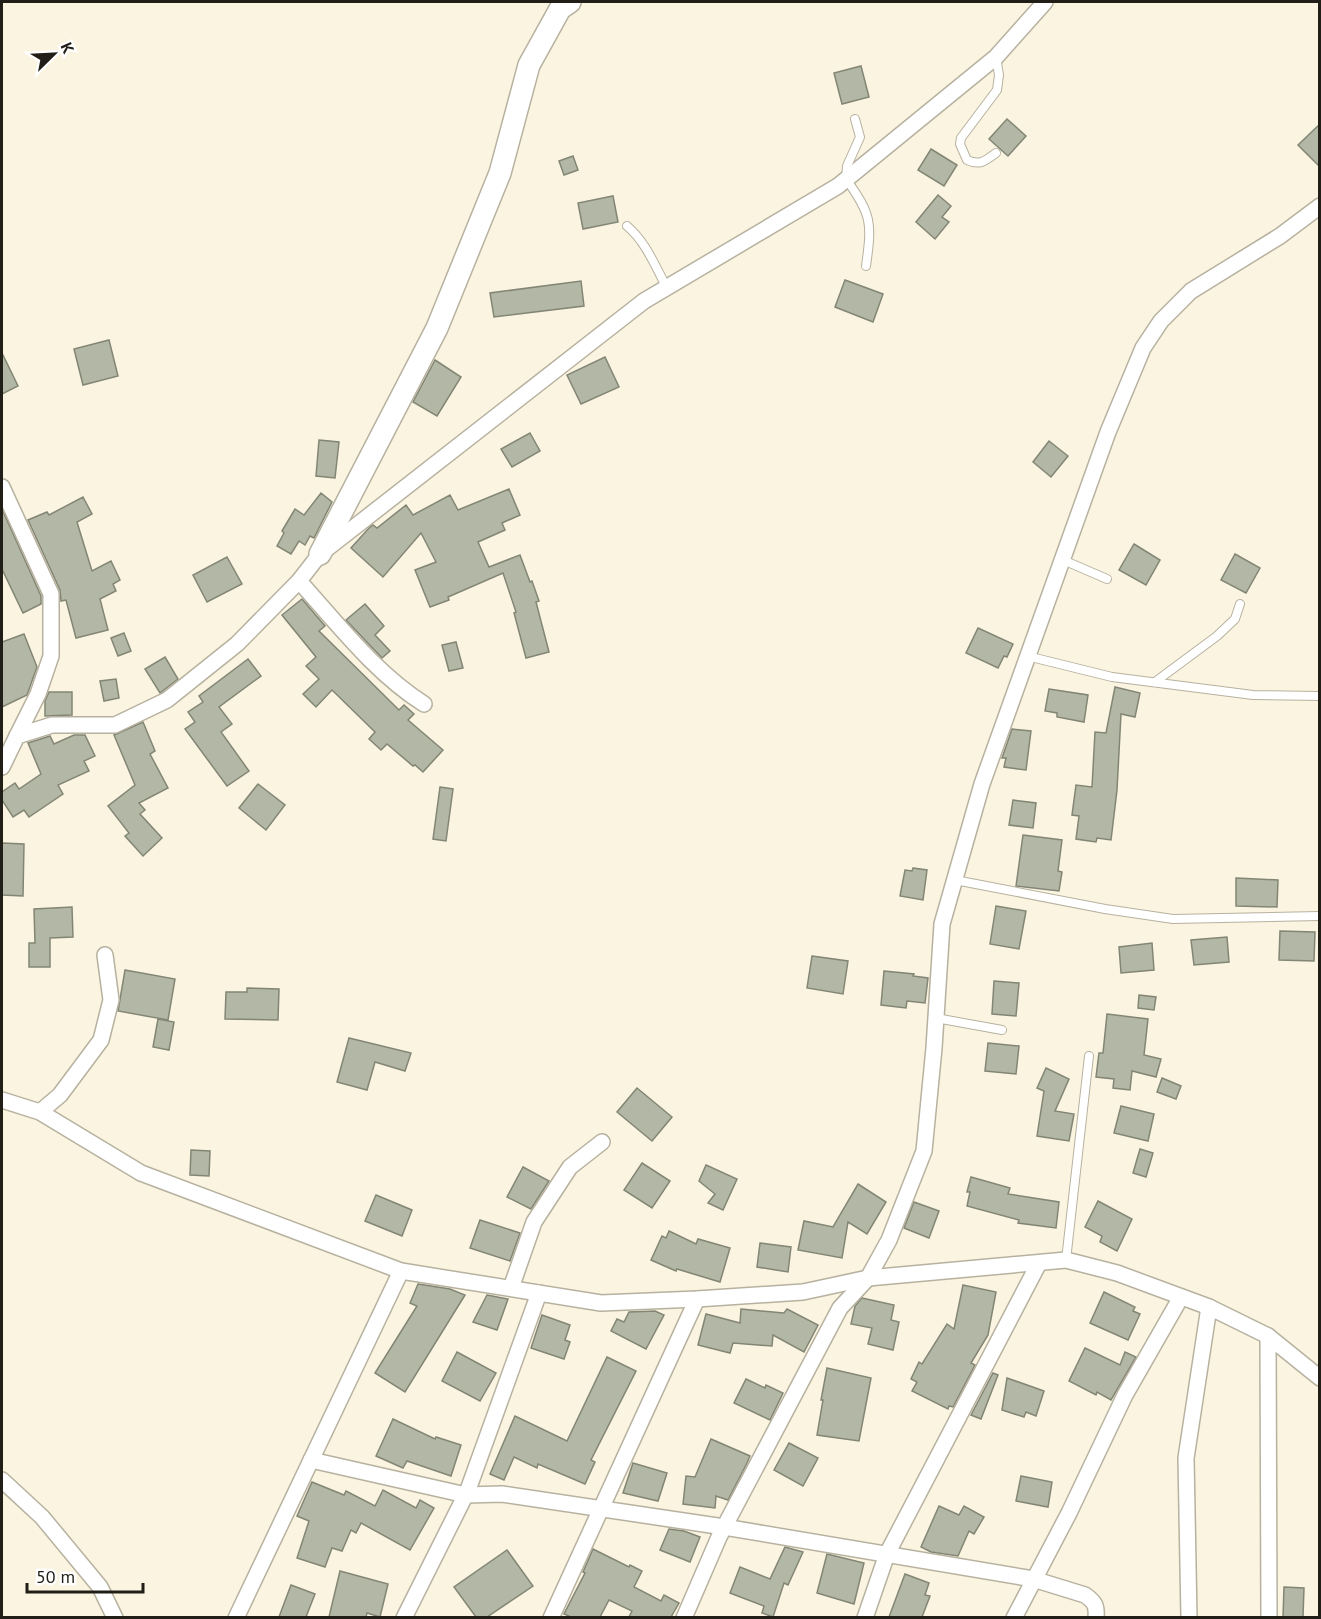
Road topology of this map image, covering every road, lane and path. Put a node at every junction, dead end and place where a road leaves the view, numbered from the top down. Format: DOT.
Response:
graph roads {
  1 [pos="570,2"];
  2 [pos="1045,2"];
  3 [pos="996,57"];
  4 [pos="855,120"];
  5 [pos="996,153"];
  6 [pos="846,179"];
  7 [pos="1320,206"];
  8 [pos="627,226"];
  9 [pos="866,266"];
  10 [pos="667,288"];
  11 [pos="2,487"];
  12 [pos="320,554"];
  13 [pos="1063,560"];
  14 [pos="1107,579"];
  15 [pos="299,581"];
  16 [pos="1240,604"];
  17 [pos="1028,656"];
  18 [pos="1155,682"];
  19 [pos="1320,696"];
  20 [pos="424,704"];
  21 [pos="17,736"];
  22 [pos="2,767"];
  23 [pos="955,880"];
  24 [pos="1320,916"];
  25 [pos="105,955"];
  26 [pos="936,1018"];
  27 [pos="1002,1030"];
  28 [pos="1089,1056"];
  29 [pos="2,1100"];
  30 [pos="40,1112"];
  31 [pos="602,1143"];
  32 [pos="1066,1260"];
  33 [pos="1039,1263"];
  34 [pos="401,1271"];
  35 [pos="867,1278"];
  36 [pos="511,1288"];
  37 [pos="539,1293"];
  38 [pos="1181,1297"];
  39 [pos="698,1299"];
  40 [pos="1209,1307"];
  41 [pos="1268,1336"];
  42 [pos="1320,1378"];
  43 [pos="311,1460"];
  44 [pos="2,1480"];
  45 [pos="466,1495"];
  46 [pos="601,1508"];
  47 [pos="724,1527"];
  48 [pos="887,1554"];
  49 [pos="1033,1579"];
  50 [pos="115,1617"];
  51 [pos="236,1617"];
  52 [pos="404,1617"];
  53 [pos="551,1617"];
  54 [pos="684,1617"];
  55 [pos="864,1617"];
  56 [pos="1014,1617"];
  57 [pos="1096,1617"];
  58 [pos="1189,1617"];
  59 [pos="1269,1617"];
  1 -- 12 [label="street"];
  2 -- 3 [label="street"];
  3 -- 5 [label="lane"];
  3 -- 6 [label="street"];
  4 -- 6 [label="lane"];
  6 -- 9 [label="lane"];
  6 -- 10 [label="street"];
  7 -- 13 [label="street"];
  8 -- 10 [label="lane"];
  10 -- 12 [label="street"];
  11 -- 21 [label="street"];
  12 -- 15 [label="street"];
  13 -- 14 [label="lane"];
  13 -- 17 [label="street"];
  15 -- 20 [label="street"];
  15 -- 21 [label="street"];
  16 -- 18 [label="lane"];
  17 -- 18 [label="lane"];
  17 -- 23 [label="street"];
  18 -- 19 [label="lane"];
  21 -- 22 [label="street"];
  23 -- 24 [label="lane"];
  23 -- 26 [label="street"];
  25 -- 30 [label="street"];
  26 -- 27 [label="lane"];
  26 -- 35 [label="street"];
  28 -- 32 [label="lane"];
  29 -- 30 [label="street"];
  30 -- 34 [label="street"];
  31 -- 36 [label="street"];
  32 -- 33 [label="street"];
  32 -- 38 [label="street"];
  33 -- 35 [label="street"];
  33 -- 48 [label="street"];
  34 -- 36 [label="street"];
  34 -- 43 [label="street"];
  35 -- 39 [label="street"];
  35 -- 47 [label="street"];
  36 -- 37 [label="street"];
  37 -- 39 [label="street"];
  37 -- 45 [label="street"];
  38 -- 40 [label="street"];
  38 -- 49 [label="street"];
  39 -- 46 [label="street"];
  40 -- 41 [label="street"];
  40 -- 58 [label="street"];
  41 -- 42 [label="street"];
  41 -- 59 [label="street"];
  43 -- 45 [label="street"];
  43 -- 51 [label="street"];
  44 -- 50 [label="street"];
  45 -- 46 [label="street"];
  45 -- 52 [label="street"];
  46 -- 47 [label="street"];
  46 -- 53 [label="street"];
  47 -- 48 [label="street"];
  47 -- 54 [label="street"];
  48 -- 49 [label="street"];
  48 -- 55 [label="street"];
  49 -- 56 [label="street"];
  49 -- 57 [label="street"];
}
